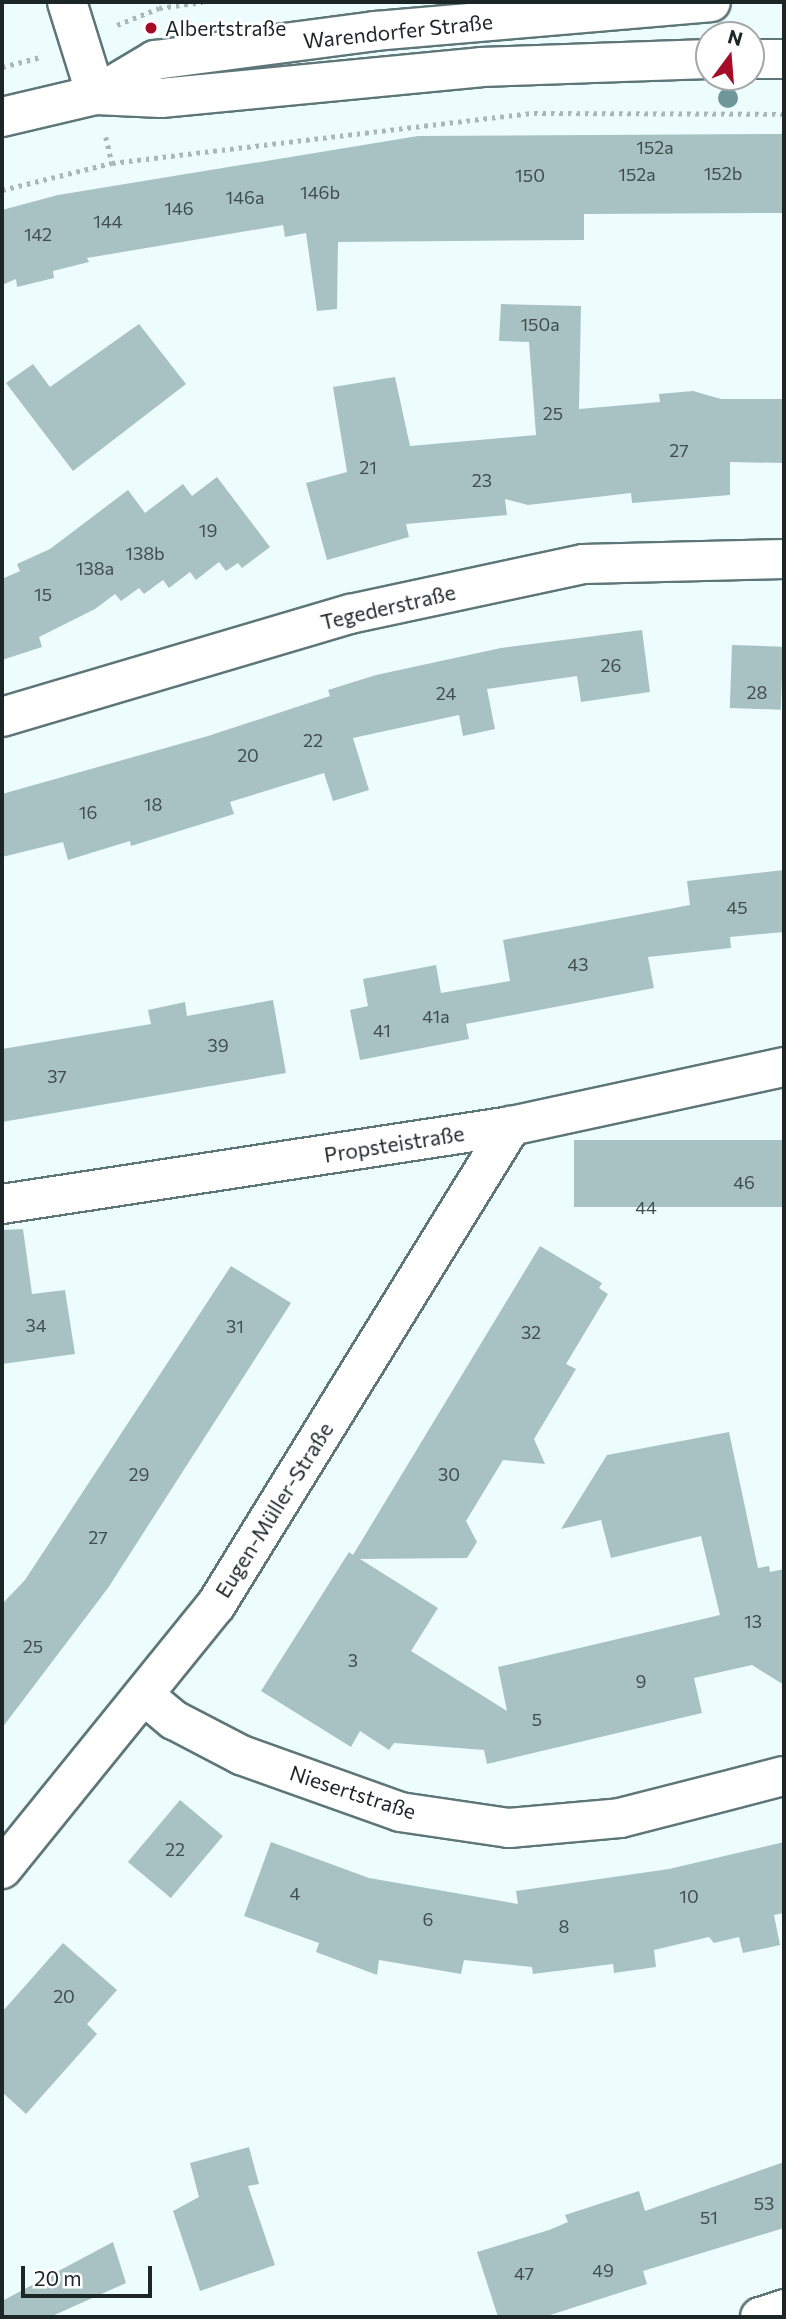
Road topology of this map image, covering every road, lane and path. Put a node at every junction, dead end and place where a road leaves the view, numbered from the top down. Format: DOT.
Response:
graph roads {
  1 [pos="67,2"];
  2 [pos="711,2"];
  3 [pos="695,59"];
  4 [pos="765,59"];
  5 [pos="784,59"];
  6 [pos="96,95"];
  7 [pos="784,114"];
  8 [pos="2,117"];
  9 [pos="2,190"];
  10 [pos="784,559"];
  11 [pos="2,717"];
  12 [pos="784,1067"];
  13 [pos="511,1126"];
  14 [pos="2,1204"];
  15 [pos="145,1696"];
  16 [pos="784,1776"];
  17 [pos="2,1869"];
  18 [pos="784,2309"];
  19 [pos="760,2317"];
  1 -- 6 [label="street"];
  2 -- 6 [label="street, Warendorfer Straße"];
  3 -- 6 [label="street, Warendorfer Straße"];
  4 -- 5 [label="street"];
  6 -- 8 [label="street, Warendorfer Straße"];
  7 -- 9 [label="path"];
  10 -- 11 [label="street, Tegederstraße"];
  12 -- 13 [label="street, Propsteistraße"];
  13 -- 14 [label="street, Propsteistraße"];
  13 -- 15 [label="street, Eugen-Müller-Straße"];
  15 -- 16 [label="street, Niesertstraße"];
  15 -- 17 [label="street, Eugen-Müller-Straße"];
  18 -- 19 [label="street"];
}
